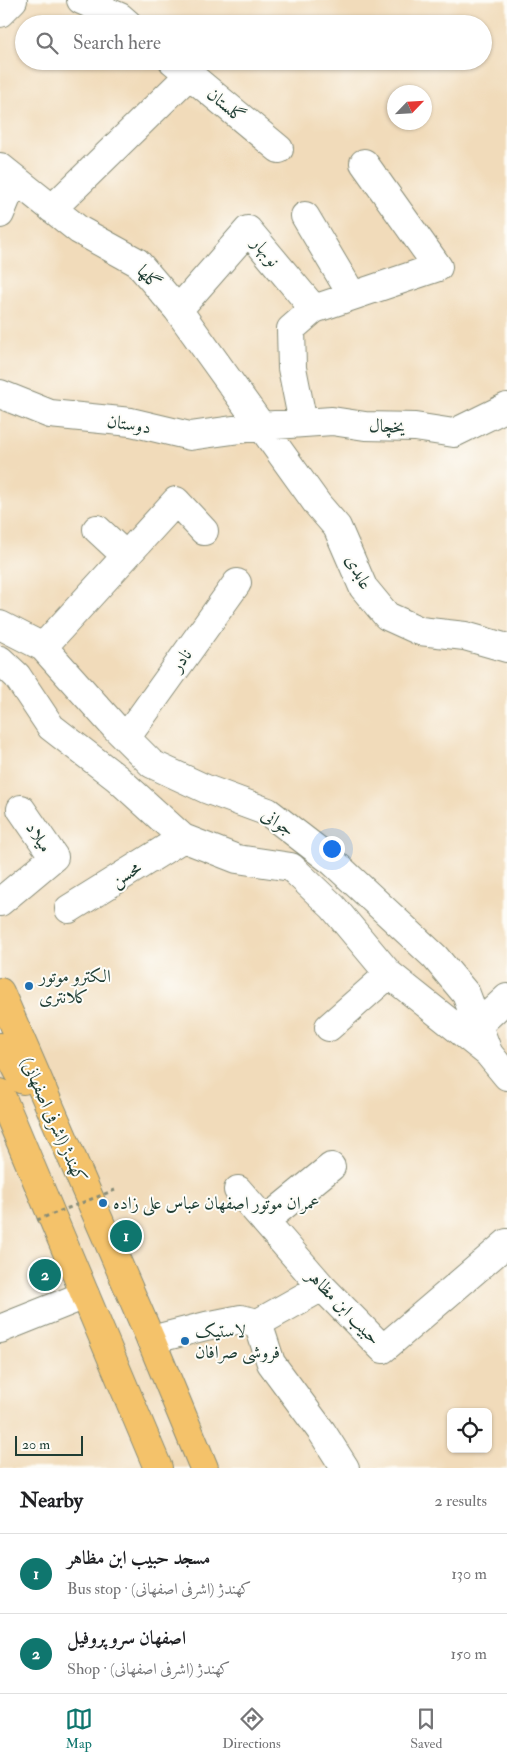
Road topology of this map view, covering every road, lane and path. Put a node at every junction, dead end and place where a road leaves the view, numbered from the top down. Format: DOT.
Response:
graph roads {
  1 [pos="13,0"];
  2 [pos="81,0"];
  3 [pos="0,13"];
  4 [pos="115,15"];
  5 [pos="179,70"];
  6 [pos="183,70"];
  7 [pos="279,149"];
  8 [pos="364,163"];
  9 [pos="7,173"];
  10 [pos="52,209"];
  11 [pos="0,214"];
  12 [pos="305,216"];
  13 [pos="352,295"];
  14 [pos="314,309"];
  15 [pos="178,310"];
  16 [pos="0,394"];
  17 [pos="507,407"];
  18 [pos="303,423"];
  19 [pos="261,426"];
  20 [pos="97,529"];
  21 [pos="204,531"];
  22 [pos="126,556"];
  23 [pos="236,583"];
  24 [pos="0,625"];
  25 [pos="43,647"];
  26 [pos="507,648"];
  27 [pos="0,660"];
  28 [pos="126,738"];
  29 [pos="21,809"];
  30 [pos="183,838"];
  31 [pos="0,902"];
  32 [pos="69,910"];
  33 [pos="389,974"];
  34 [pos="0,992"];
  35 [pos="507,998"];
  36 [pos="478,1025"];
  37 [pos="329,1027"];
  38 [pos="0,1047"];
  39 [pos="488,1053"];
  40 [pos="507,1076"];
  41 [pos="1,1100"];
  42 [pos="67,1148"];
  43 [pos="331,1167"];
  44 [pos="115,1190"];
  45 [pos="238,1190"];
  46 [pos="37,1220"];
  47 [pos="266,1220"];
  48 [pos="507,1243"];
  49 [pos="322,1287"];
  50 [pos="85,1295"];
  51 [pos="258,1322"];
  52 [pos="0,1329"];
  53 [pos="151,1340"];
  54 [pos="153,1466"];
  55 [pos="204,1468"];
  56 [pos="345,1468"];
  1 -- 3 [label="street"];
  2 -- 4 [label="street"];
  5 -- 10 [label="street"];
  6 -- 7 [label="street, گلستان"];
  8 -- 13 [label="street"];
  9 -- 10 [label="street, گلها"];
  9 -- 11 [label="street"];
  10 -- 15 [label="street, گلها"];
  12 -- 13 [label="street"];
  13 -- 14 [label="street"];
  14 -- 15 [label="street, نوبهار"];
  14 -- 18 [label="street"];
  15 -- 19 [label="street, گلها"];
  16 -- 19 [label="street, دوستان"];
  17 -- 18 [label="street, یخچال"];
  18 -- 19 [label="street, یخچال"];
  19 -- 26 [label="street, عابدی"];
  20 -- 22 [label="street"];
  21 -- 22 [label="street"];
  22 -- 25 [label="street"];
  23 -- 28 [label="street, نادر"];
  24 -- 25 [label="street, جوانی"];
  25 -- 28 [label="street, جوانی"];
  27 -- 30 [label="street, جوانی"];
  28 -- 36 [label="street, جوانی"];
  29 -- 31 [label="street, میلاد"];
  30 -- 32 [label="street, محسن"];
  30 -- 33 [label="street, جوانی"];
  33 -- 37 [label="street"];
  33 -- 39 [label="street, جوانی"];
  34 -- 42 [label="main road, کهندژ (اشرفی اصفهانی)"];
  35 -- 36 [label="street"];
  36 -- 39 [label="street, جوانی"];
  38 -- 42 [label="main road"];
  39 -- 40 [label="street, جوانی"];
  41 -- 50 [label="main road"];
  42 -- 53 [label="main road, کهندژ (اشرفی اصفهانی)"];
  43 -- 47 [label="street"];
  44 -- 46 [label="path, bridge"];
  45 -- 47 [label="street, حبیب ابن مظاهر"];
  47 -- 49 [label="street, حبیب ابن مظاهر"];
  48 -- 49 [label="street, حبیب ابن مظاهر"];
  49 -- 51 [label="street"];
  50 -- 52 [label="street"];
  50 -- 54 [label="main road"];
  51 -- 53 [label="street"];
  51 -- 56 [label="street"];
  53 -- 55 [label="main road, کهندژ (اشرفی اصفهانی)"];
}
